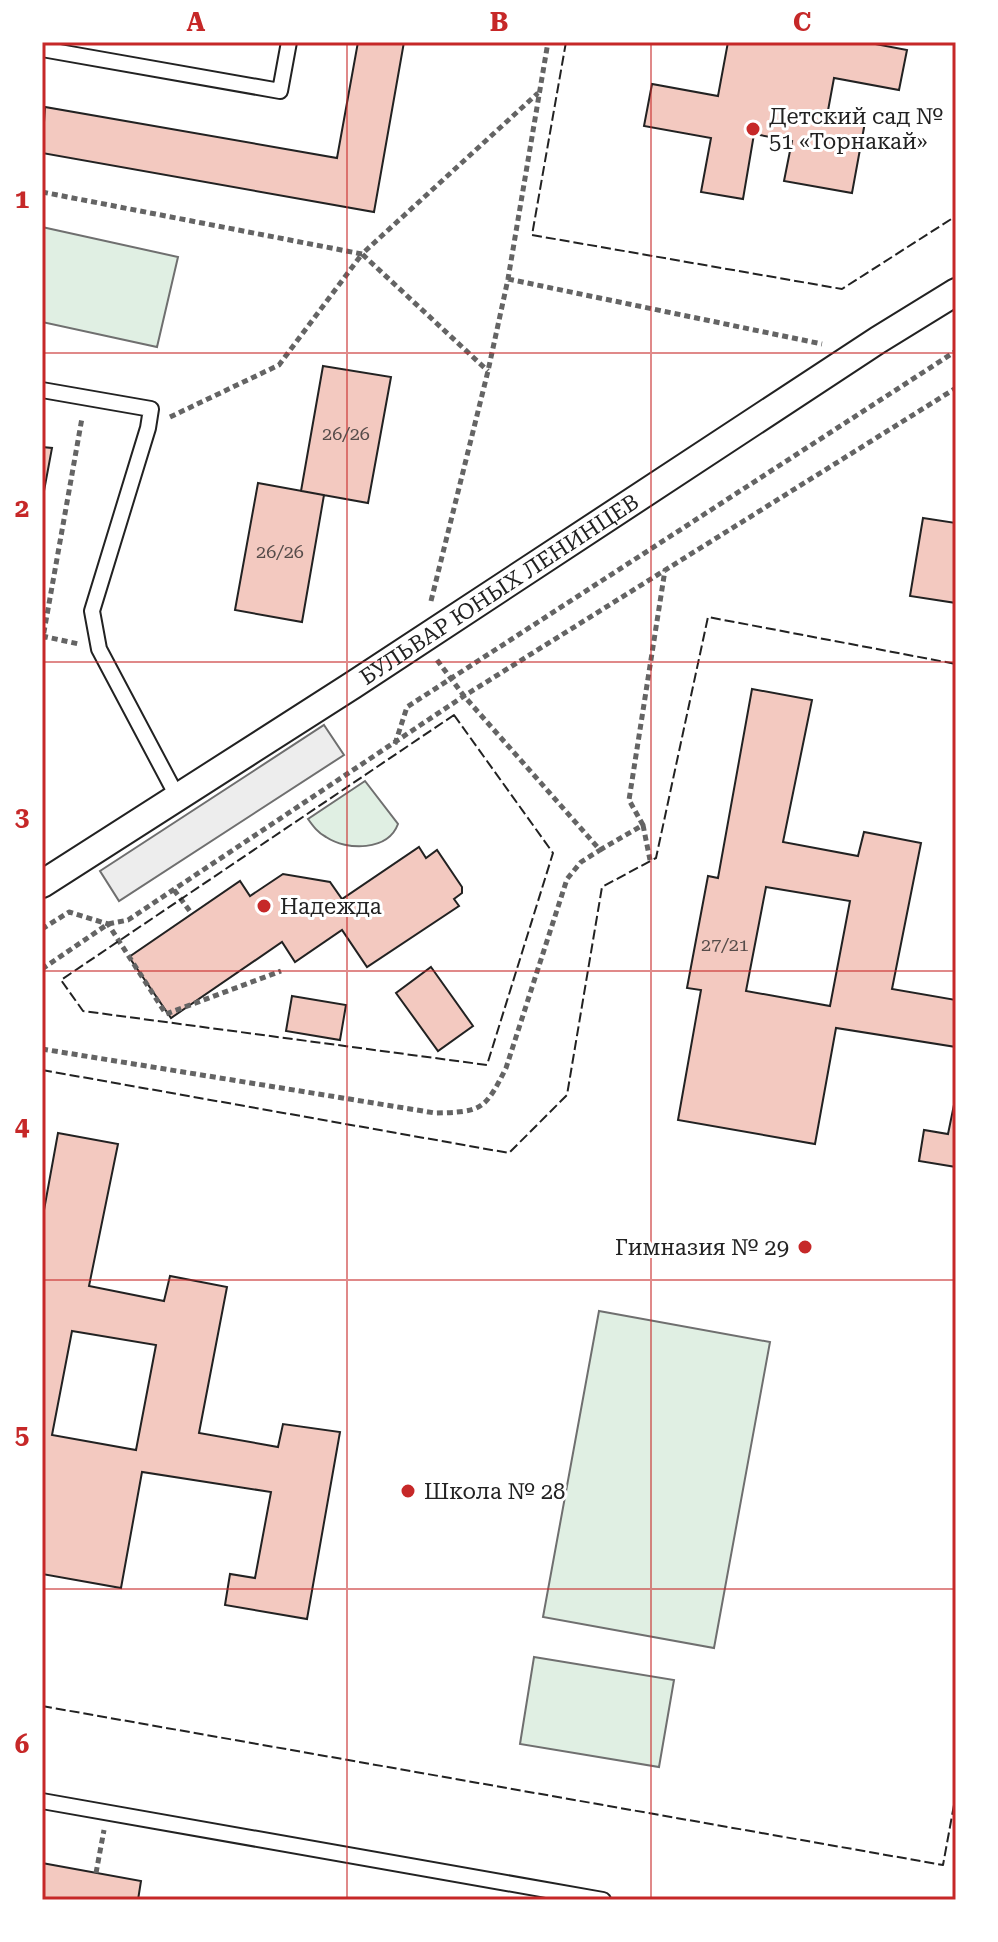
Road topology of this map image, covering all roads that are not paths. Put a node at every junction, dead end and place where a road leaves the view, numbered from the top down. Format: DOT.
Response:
graph roads {
  1 [pos="289,42"];
  2 [pos="42,49"];
  3 [pos="956,292"];
  4 [pos="42,390"];
  5 [pos="178,798"];
  6 [pos="42,884"];
  7 [pos="42,1801"];
  8 [pos="598,1900"];
  1 -- 2 [label="lane"];
  3 -- 5 [label="street, БУЛЬВАР ЮНЫХ ЛЕНИНЦЕВ"];
  4 -- 5 [label="lane"];
  5 -- 6 [label="street, БУЛЬВАР ЮНЫХ ЛЕНИНЦЕВ"];
  7 -- 8 [label="lane"];
}
